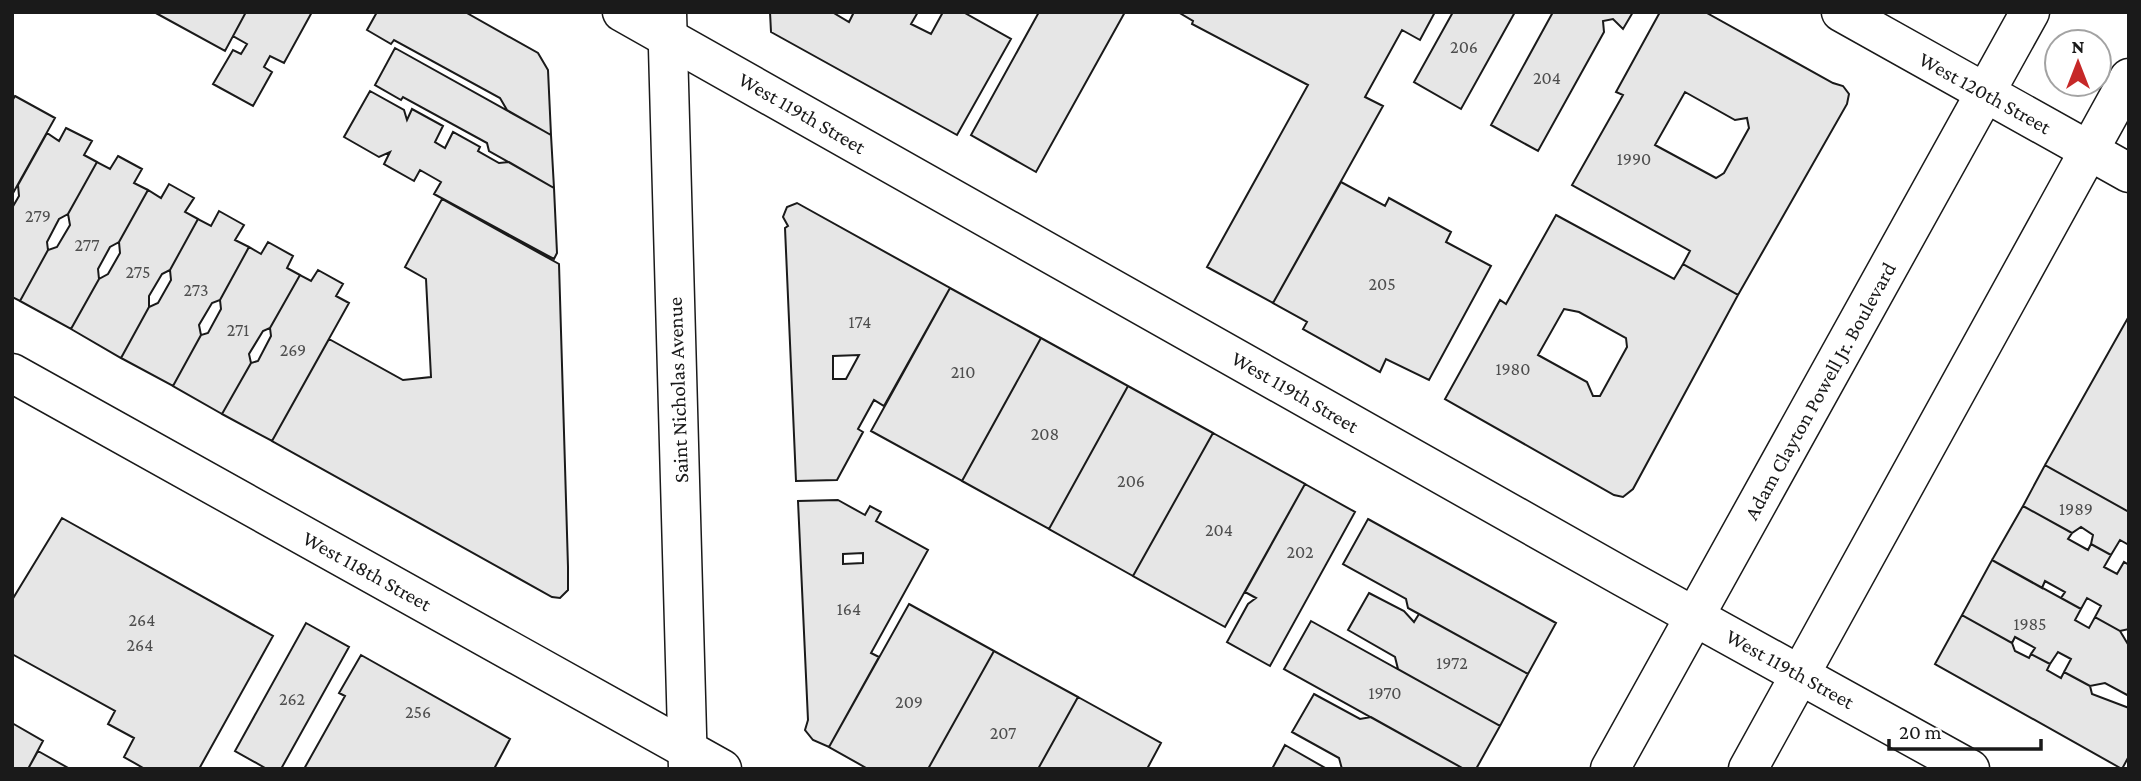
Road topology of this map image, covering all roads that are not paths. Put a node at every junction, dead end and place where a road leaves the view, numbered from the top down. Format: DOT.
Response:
graph roads {
  1 [pos="622,12"];
  2 [pos="1841,12"];
  3 [pos="2030,12"];
  4 [pos="668,25"];
  5 [pos="2129,78"];
  6 [pos="1985,93"];
  7 [pos="2088,151"];
  8 [pos="2129,173"];
  9 [pos="12,373"];
  10 [pos="1694,617"];
  11 [pos="1800,675"];
  12 [pos="688,759"];
  13 [pos="722,769"];
  14 [pos="1610,769"];
  15 [pos="1748,769"];
  16 [pos="1970,769"];
  1 -- 4 [label="street, West 119th Street"];
  2 -- 6 [label="street, West 120th Street"];
  3 -- 6 [label="street, Adam Clayton Powell Jr. Boulevard"];
  4 -- 10 [label="street, West 119th Street"];
  4 -- 12 [label="street, Saint Nicholas Avenue"];
  5 -- 7 [label="street"];
  6 -- 7 [label="street, West 120th Street"];
  6 -- 10 [label="street, Adam Clayton Powell Jr. Boulevard"];
  7 -- 8 [label="street, West 120th Street"];
  7 -- 11 [label="street"];
  9 -- 12 [label="street, West 118th Street"];
  10 -- 11 [label="street, West 119th Street"];
  10 -- 14 [label="street, Adam Clayton Powell Jr. Boulevard"];
  11 -- 15 [label="street"];
  11 -- 16 [label="street, West 119th Street"];
  12 -- 13 [label="street, West 118th Street"];
}
